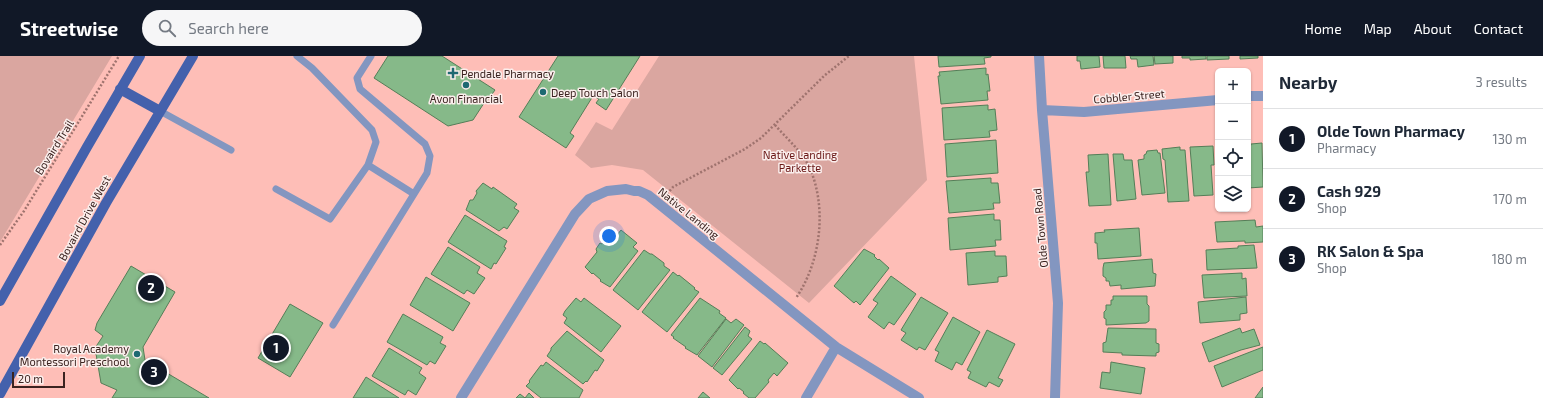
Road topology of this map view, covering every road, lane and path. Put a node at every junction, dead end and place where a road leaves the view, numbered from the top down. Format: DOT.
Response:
graph roads {
  1 [pos="119,56"];
  2 [pos="140,56"];
  3 [pos="193,56"];
  4 [pos="298,56"];
  5 [pos="371,56"];
  6 [pos="849,56"];
  7 [pos="1039,56"];
  8 [pos="120,89"];
  9 [pos="1251,96"];
  10 [pos="1263,96"];
  11 [pos="1215,100"];
  12 [pos="1042,110"];
  13 [pos="160,111"];
  14 [pos="775,125"];
  15 [pos="231,150"];
  16 [pos="368,165"];
  17 [pos="276,188"];
  18 [pos="414,194"];
  19 [pos="658,203"];
  20 [pos="0,245"];
  21 [pos="0,301"];
  22 [pos="789,308"];
  23 [pos="333,325"];
  24 [pos="836,347"];
  25 [pos="0,394"];
  26 [pos="461,398"];
  27 [pos="806,398"];
  28 [pos="918,398"];
  29 [pos="1055,398"];
  1 -- 20 [label="path, Bovaird Trail"];
  2 -- 8 [label="main road"];
  3 -- 13 [label="main road, Bovaird Drive West"];
  4 -- 16 [label="lane"];
  5 -- 18 [label="lane"];
  6 -- 14 [label="path"];
  7 -- 12 [label="street, Olde Town Road"];
  8 -- 13 [label="main road"];
  8 -- 21 [label="main road"];
  9 -- 10 [label="street"];
  11 -- 12 [label="street, Cobbler Street"];
  12 -- 29 [label="street, Olde Town Road"];
  13 -- 15 [label="lane"];
  13 -- 25 [label="main road, Bovaird Drive West"];
  14 -- 19 [label="path"];
  14 -- 22 [label="path"];
  16 -- 17 [label="lane"];
  16 -- 18 [label="lane"];
  18 -- 23 [label="lane"];
  19 -- 22 [label="street, Native Landing"];
  19 -- 26 [label="street, Native Landing"];
  22 -- 24 [label="street, Native Landing"];
  24 -- 27 [label="street"];
  24 -- 28 [label="street, Native Landing"];
}
